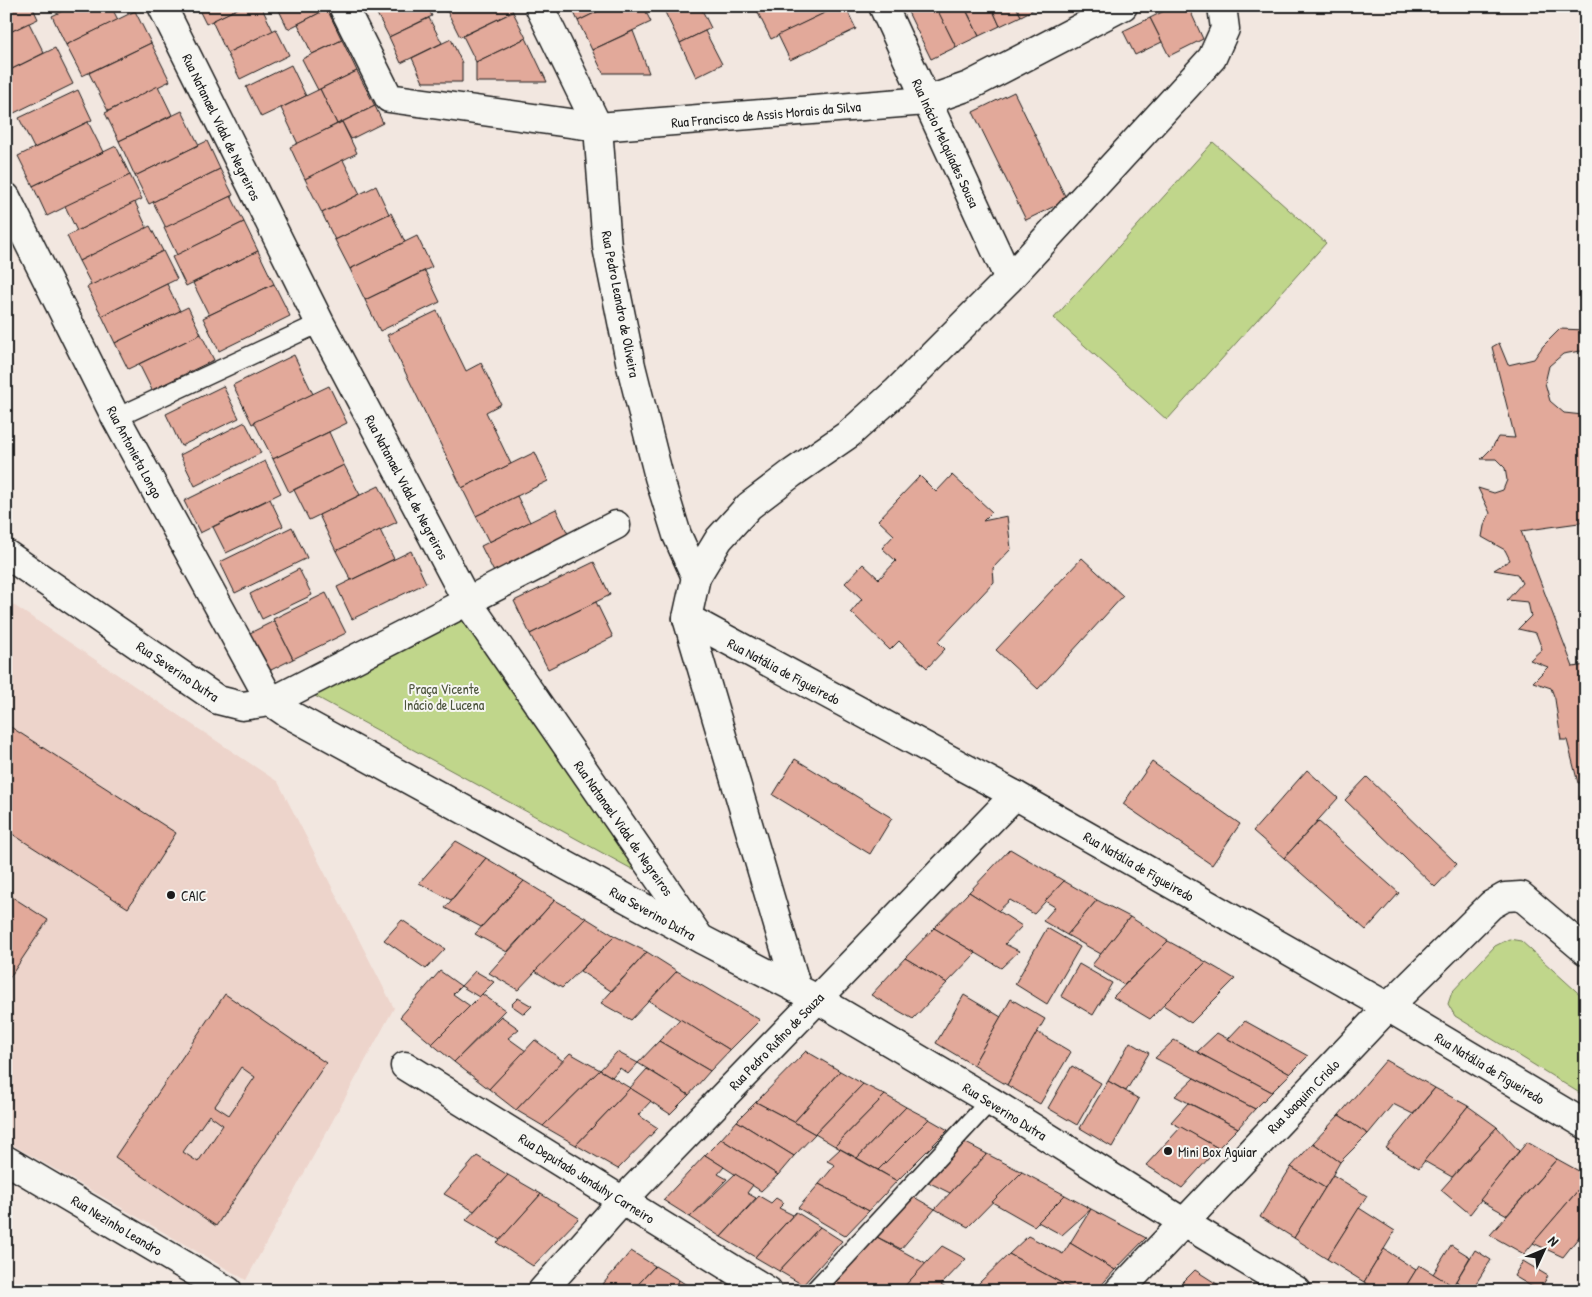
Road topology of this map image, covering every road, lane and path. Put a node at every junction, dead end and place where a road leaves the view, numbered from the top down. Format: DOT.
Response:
graph roads {
  1 [pos="162,6"];
  2 [pos="343,6"];
  3 [pos="539,6"];
  4 [pos="883,6"];
  5 [pos="1123,6"];
  6 [pos="1222,6"];
  7 [pos="926,101"];
  8 [pos="598,127"];
  9 [pos="6,197"];
  10 [pos="1009,279"];
  11 [pos="320,323"];
  12 [pos="116,418"];
  13 [pos="616,525"];
  14 [pos="6,554"];
  15 [pos="696,577"];
  16 [pos="467,600"];
  17 [pos="687,618"];
  18 [pos="271,702"];
  19 [pos="1015,795"];
  20 [pos="701,939"];
  21 [pos="1586,951"];
  22 [pos="807,994"];
  23 [pos="1388,1007"];
  24 [pos="405,1066"];
  25 [pos="990,1101"];
  26 [pos="1586,1125"];
  27 [pos="6,1160"];
  28 [pos="623,1200"];
  29 [pos="1183,1222"];
  30 [pos="228,1291"];
  31 [pos="542,1291"];
  32 [pos="768,1291"];
  33 [pos="814,1291"];
  34 [pos="1119,1291"];
  35 [pos="1297,1291"];
  1 -- 11 [label="street, Rua Natanael Vidal de Negreiros"];
  2 -- 8 [label="street, Rua Francisco de Assis Morais da Silva"];
  3 -- 8 [label="street, Rua Pedro Leandro de Oliveira"];
  4 -- 7 [label="street, Rua Inácio Melquíades Sousa"];
  5 -- 7 [label="street, Rua Francisco de Assis Morais da Silva"];
  6 -- 10 [label="street"];
  7 -- 8 [label="street, Rua Francisco de Assis Morais da Silva"];
  7 -- 10 [label="street, Rua Inácio Melquíades Sousa"];
  8 -- 15 [label="street, Rua Pedro Leandro de Oliveira"];
  9 -- 12 [label="street, Rua Antonieta Longo"];
  10 -- 15 [label="street"];
  11 -- 12 [label="lane"];
  11 -- 16 [label="street, Rua Natanael Vidal de Negreiros"];
  12 -- 18 [label="street, Rua Antonieta Longo"];
  13 -- 16 [label="street"];
  14 -- 18 [label="street, Rua Severino Dutra"];
  15 -- 17 [label="street"];
  16 -- 18 [label="street"];
  16 -- 20 [label="street, Rua Natanael Vidal de Negreiros"];
  17 -- 19 [label="street, Rua Natália de Figueiredo"];
  17 -- 22 [label="street"];
  18 -- 20 [label="street, Rua Severino Dutra"];
  19 -- 22 [label="street, Rua Pedro Rufino de Souza"];
  19 -- 23 [label="street, Rua Natália de Figueiredo"];
  20 -- 22 [label="street, Rua Severino Dutra"];
  21 -- 23 [label="street, Rua Joaquim Criolo"];
  22 -- 25 [label="street, Rua Severino Dutra"];
  22 -- 28 [label="street, Rua Pedro Rufino de Souza"];
  23 -- 26 [label="street, Rua Natália de Figueiredo"];
  23 -- 29 [label="street, Rua Joaquim Criolo"];
  24 -- 28 [label="street, Rua Deputado Janduhy Carneiro"];
  25 -- 29 [label="street, Rua Severino Dutra"];
  25 -- 33 [label="lane"];
  27 -- 30 [label="street, Rua Nezinho Leandro"];
  28 -- 31 [label="street, Rua Pedro Rufino de Souza"];
  28 -- 32 [label="street, Rua Deputado Janduhy Carneiro"];
  29 -- 34 [label="street, Rua Joaquim Criolo"];
  29 -- 35 [label="street, Rua Severino Dutra"];
}
